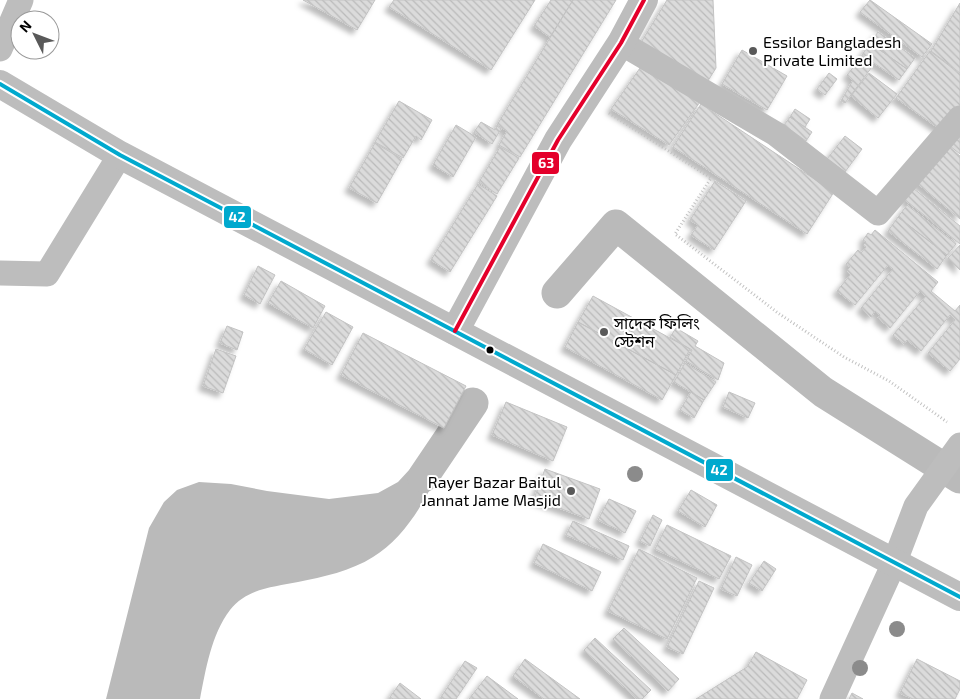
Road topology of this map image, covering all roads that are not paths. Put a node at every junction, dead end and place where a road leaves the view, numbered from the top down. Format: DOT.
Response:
graph roads {
  1 [pos="21,0"];
  2 [pos="644,0"];
  3 [pos="621,43"];
  4 [pos="0,49"];
  5 [pos="0,84"];
  6 [pos="960,118"];
  7 [pos="120,156"];
  8 [pos="0,274"];
  9 [pos="454,331"];
  10 [pos="956,435"];
  11 [pos="895,561"];
  12 [pos="960,597"];
  13 [pos="832,699"];
  1 -- 4 [label="street"];
  2 -- 3 [label="main road"];
  3 -- 6 [label="street"];
  3 -- 9 [label="main road"];
  5 -- 7 [label="main road"];
  7 -- 8 [label="street"];
  7 -- 9 [label="main road"];
  9 -- 11 [label="main road"];
  10 -- 11 [label="street"];
  11 -- 12 [label="main road"];
  11 -- 13 [label="street"];
}
